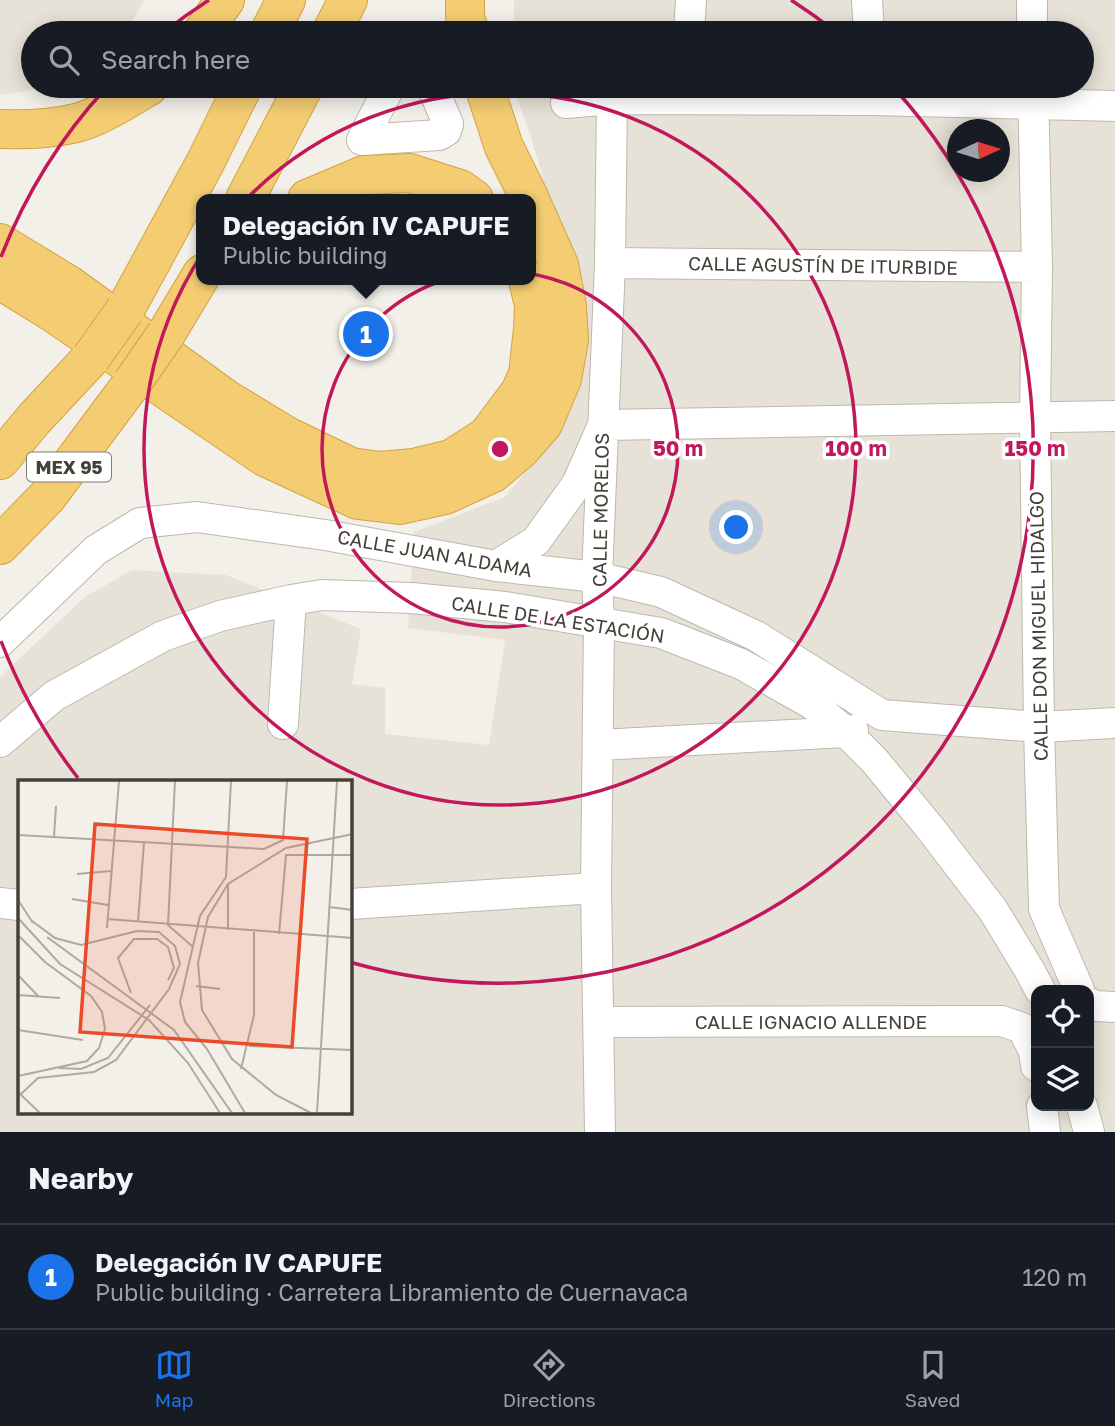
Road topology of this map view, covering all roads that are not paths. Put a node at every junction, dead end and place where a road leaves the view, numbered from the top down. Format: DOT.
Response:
graph roads {
  1 [pos="225,0"];
  2 [pos="286,0"];
  3 [pos="348,0"];
  4 [pos="465,0"];
  5 [pos="691,0"];
  6 [pos="867,0"];
  7 [pos="1032,0"];
  8 [pos="210,21"];
  9 [pos="275,21"];
  10 [pos="337,21"];
  11 [pos="467,21"];
  12 [pos="690,21"];
  13 [pos="868,21"];
  14 [pos="1032,21"];
  15 [pos="129,98"];
  16 [pos="237,98"];
  17 [pos="298,98"];
  18 [pos="386,98"];
  19 [pos="443,98"];
  20 [pos="488,98"];
  21 [pos="624,98"];
  22 [pos="1033,98"];
  23 [pos="1060,98"];
  24 [pos="612,99"];
  25 [pos="566,103"];
  26 [pos="1115,106"];
  27 [pos="0,129"];
  28 [pos="363,158"];
  29 [pos="248,194"];
  30 [pos="314,194"];
  31 [pos="467,194"];
  32 [pos="527,194"];
  33 [pos="536,213"];
  34 [pos="0,243"];
  35 [pos="610,263"];
  36 [pos="1037,268"];
  37 [pos="0,280"];
  38 [pos="196,283"];
  39 [pos="529,285"];
  40 [pos="1115,416"];
  41 [pos="1035,418"];
  42 [pos="603,425"];
  43 [pos="0,460"];
  44 [pos="0,545"];
  45 [pos="420,552"];
  46 [pos="496,566"];
  47 [pos="597,577"];
  48 [pos="411,598"];
  49 [pos="291,600"];
  50 [pos="599,622"];
  51 [pos="0,642"];
  52 [pos="882,715"];
  53 [pos="1115,723"];
  54 [pos="284,724"];
  55 [pos="1039,727"];
  56 [pos="846,732"];
  57 [pos="0,742"];
  58 [pos="598,745"];
  59 [pos="596,888"];
  60 [pos="0,903"];
  61 [pos="352,904"];
  62 [pos="18,905"];
  63 [pos="1037,985"];
  64 [pos="1077,985"];
  65 [pos="1094,1005"];
  66 [pos="1115,1007"];
  67 [pos="598,1022"];
  68 [pos="1032,1048"];
  69 [pos="1043,1111"];
  70 [pos="1083,1111"];
  71 [pos="600,1132"];
  72 [pos="1045,1132"];
  73 [pos="1089,1132"];
  1 -- 8 [label="highway"];
  2 -- 9 [label="highway"];
  3 -- 10 [label="highway"];
  4 -- 11 [label="highway"];
  5 -- 12 [label="street"];
  6 -- 13 [label="street"];
  7 -- 14 [label="street"];
  15 -- 27 [label="highway"];
  16 -- 43 [label="highway, MEX 95, bridge"];
  17 -- 29 [label="highway"];
  18 -- 28 [label="street"];
  19 -- 28 [label="street"];
  20 -- 32 [label="highway"];
  21 -- 24 [label="street"];
  22 -- 36 [label="street, CALLE DON MIGUEL HIDALGO"];
  23 -- 26 [label="street"];
  24 -- 25 [label="street"];
  24 -- 35 [label="street, CALLE MORELOS"];
  28 -- 30 [label="highway"];
  28 -- 31 [label="highway"];
  33 -- 37 [label="highway"];
  34 -- 39 [label="highway"];
  35 -- 36 [label="street, CALLE AGUSTÍN DE ITURBIDE"];
  35 -- 42 [label="street, CALLE MORELOS"];
  36 -- 41 [label="street, CALLE DON MIGUEL HIDALGO"];
  38 -- 44 [label="highway, MEX 95, bridge"];
  40 -- 41 [label="street"];
  41 -- 42 [label="street"];
  41 -- 55 [label="street, CALLE DON MIGUEL HIDALGO"];
  42 -- 46 [label="street"];
  42 -- 47 [label="street, CALLE MORELOS"];
  45 -- 46 [label="street, CALLE JUAN ALDAMA"];
  45 -- 48 [label="street"];
  45 -- 51 [label="street, CALLE JUAN ALDAMA"];
  46 -- 47 [label="street, CALLE JUAN ALDAMA"];
  47 -- 50 [label="street, CALLE MORELOS"];
  47 -- 52 [label="street, CALLE JUAN ALDAMA"];
  48 -- 49 [label="street, CALLE DE LA ESTACIÓN"];
  48 -- 50 [label="street, CALLE DE LA ESTACIÓN"];
  49 -- 54 [label="street"];
  49 -- 57 [label="street, CALLE DE LA ESTACIÓN"];
  50 -- 56 [label="street, CALLE DE LA ESTACIÓN"];
  50 -- 58 [label="street, CALLE MORELOS"];
  52 -- 55 [label="street, CALLE JUAN ALDAMA"];
  52 -- 56 [label="street"];
  53 -- 55 [label="street, CALLE JUAN ALDAMA"];
  55 -- 64 [label="street, CALLE DON MIGUEL HIDALGO"];
  56 -- 58 [label="street"];
  56 -- 63 [label="street, CALLE DE LA ESTACIÓN"];
  58 -- 59 [label="street, CALLE MORELOS"];
  59 -- 61 [label="street"];
  59 -- 67 [label="street, CALLE MORELOS"];
  60 -- 62 [label="street"];
  65 -- 66 [label="street"];
  67 -- 68 [label="street, CALLE IGNACIO ALLENDE"];
  67 -- 71 [label="street, CALLE MORELOS"];
  69 -- 72 [label="street"];
  70 -- 73 [label="street"];
}
